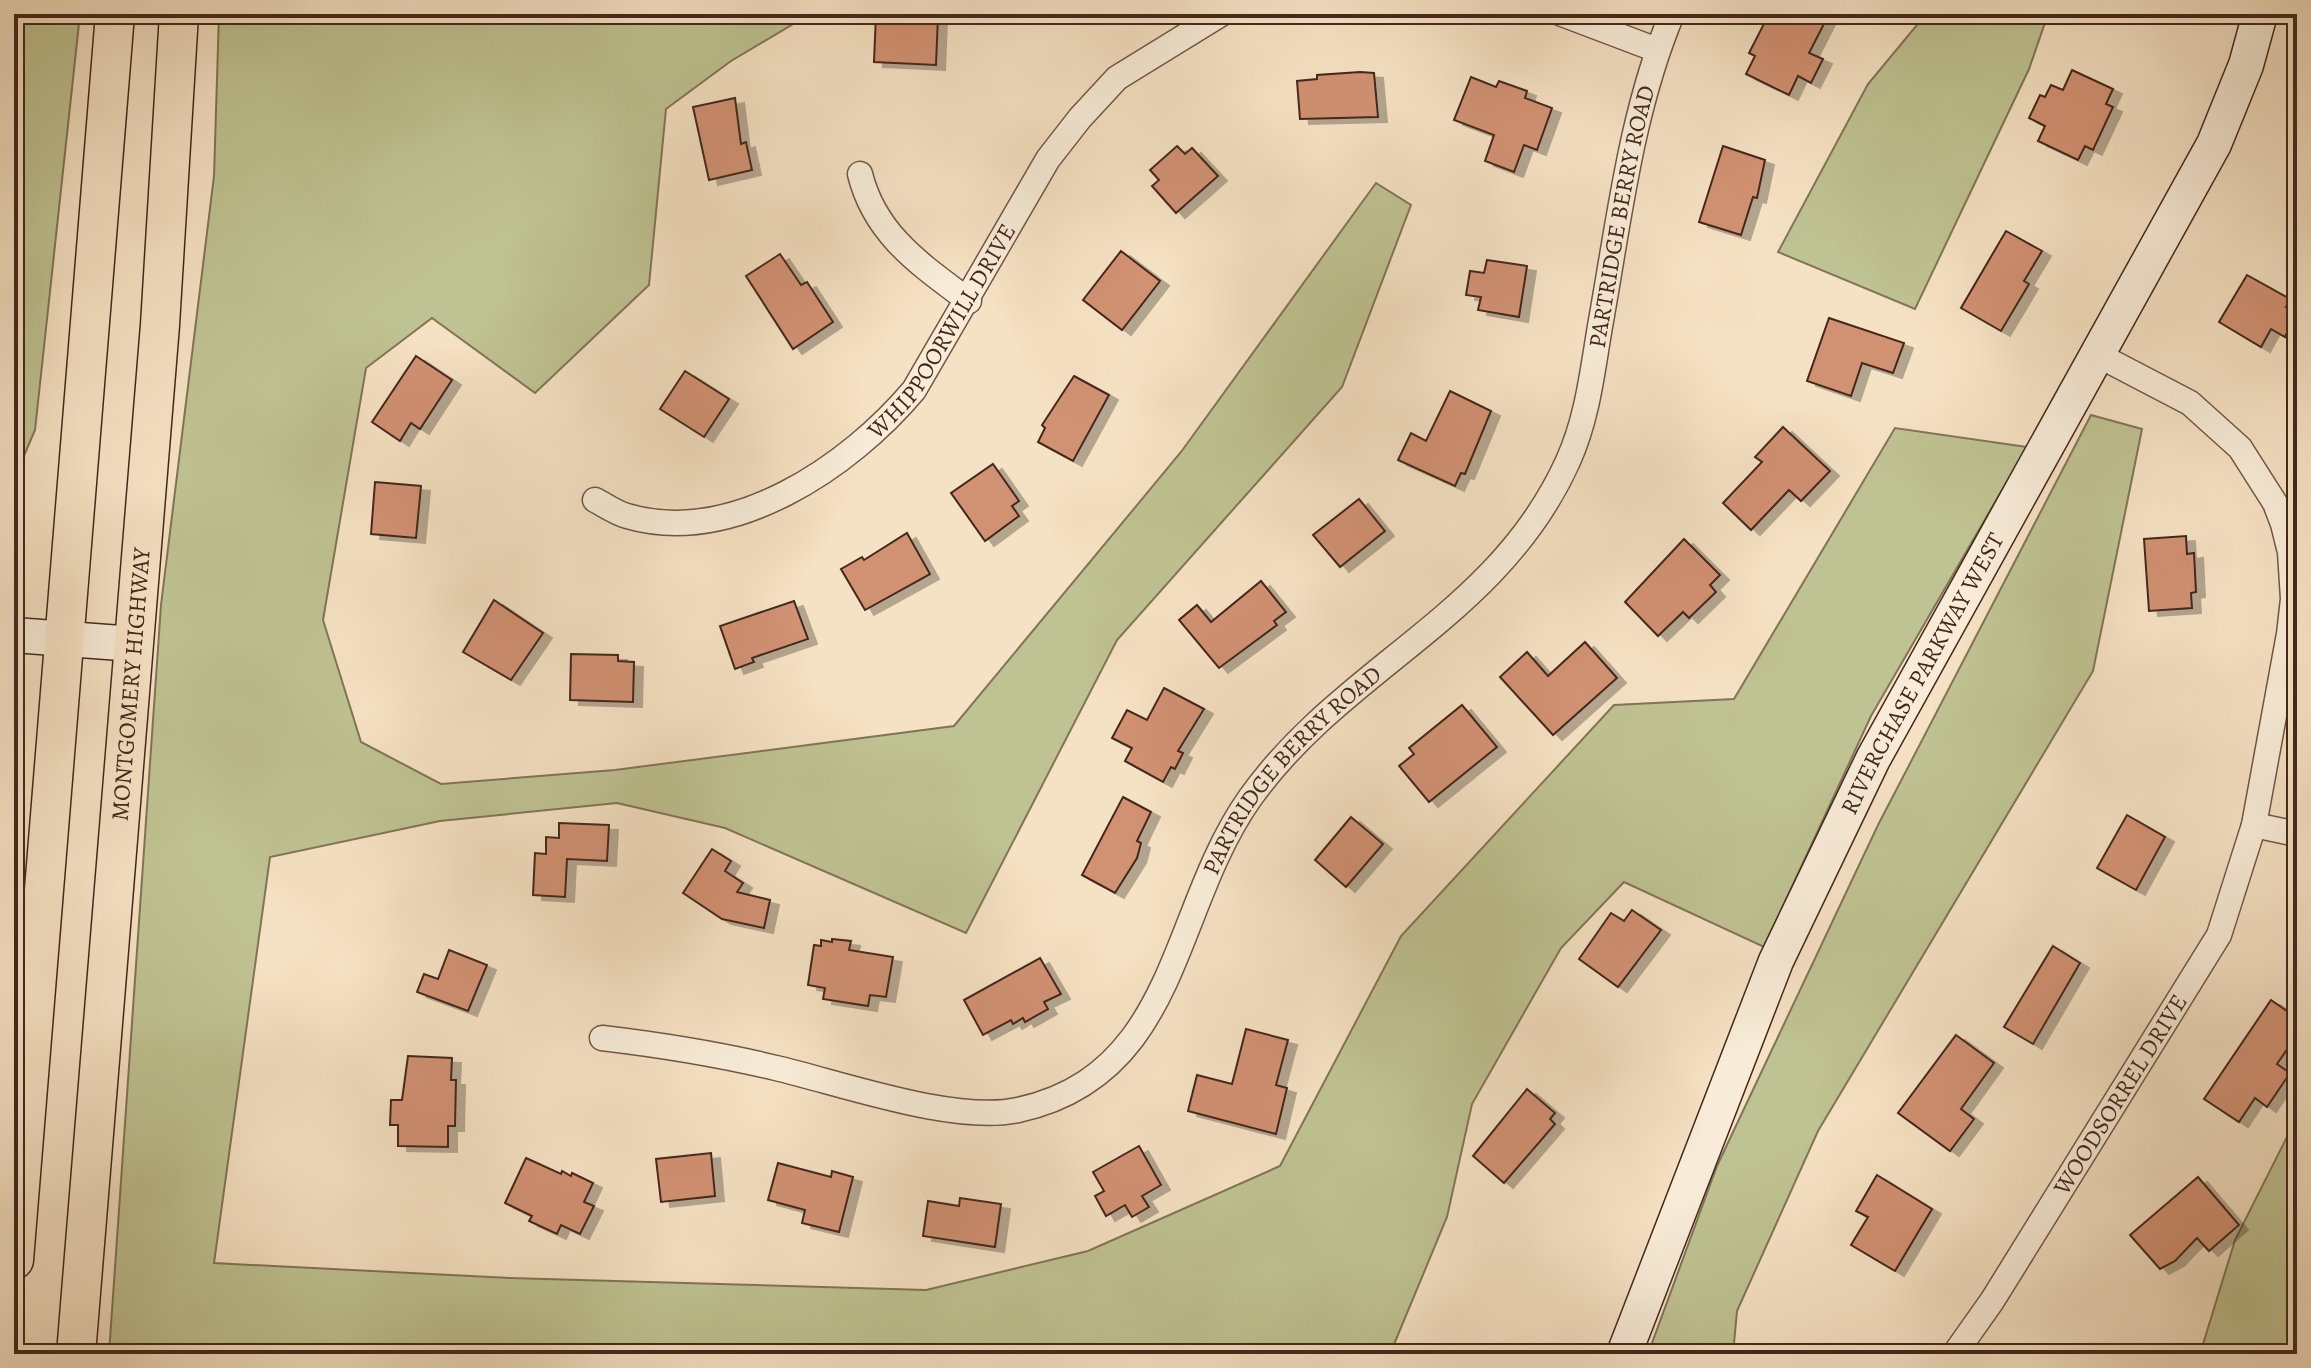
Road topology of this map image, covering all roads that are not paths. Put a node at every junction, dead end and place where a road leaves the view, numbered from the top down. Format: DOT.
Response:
graph roads {
  1 [pos="115,14"];
  2 [pos="179,14"];
  3 [pos="1221,14"];
  4 [pos="1562,14"];
  5 [pos="1672,14"];
  6 [pos="2260,14"];
  7 [pos="1657,50"];
  8 [pos="860,174"];
  9 [pos="969,301"];
  10 [pos="2098,355"];
  11 [pos="595,500"];
  12 [pos="14,635"];
  13 [pos="62,639"];
  14 [pos="134,644"];
  15 [pos="2254,825"];
  16 [pos="2297,834"];
  17 [pos="602,1038"];
  18 [pos="14,1260"];
  19 [pos="1958,1349"];
  20 [pos="76,1354"];
  21 [pos="1624,1354"];
  1 -- 13 [label="main road"];
  2 -- 14 [label="main road, MONTGOMERY HIGHWAY"];
  3 -- 9 [label="street, WHIPPOORWILL DRIVE"];
  4 -- 7 [label="street"];
  5 -- 7 [label="street, PARTRIDGE BERRY ROAD"];
  6 -- 10 [label="street, RIVERCHASE PARKWAY WEST"];
  7 -- 17 [label="street, PARTRIDGE BERRY ROAD"];
  8 -- 9 [label="street"];
  9 -- 11 [label="street, WHIPPOORWILL DRIVE"];
  10 -- 15 [label="street, WOODSORREL DRIVE"];
  10 -- 21 [label="street, RIVERCHASE PARKWAY WEST"];
  12 -- 13 [label="street"];
  13 -- 14 [label="street"];
  13 -- 18 [label="main road"];
  14 -- 20 [label="main road, MONTGOMERY HIGHWAY"];
  15 -- 16 [label="street"];
  15 -- 19 [label="street, WOODSORREL DRIVE"];
}
